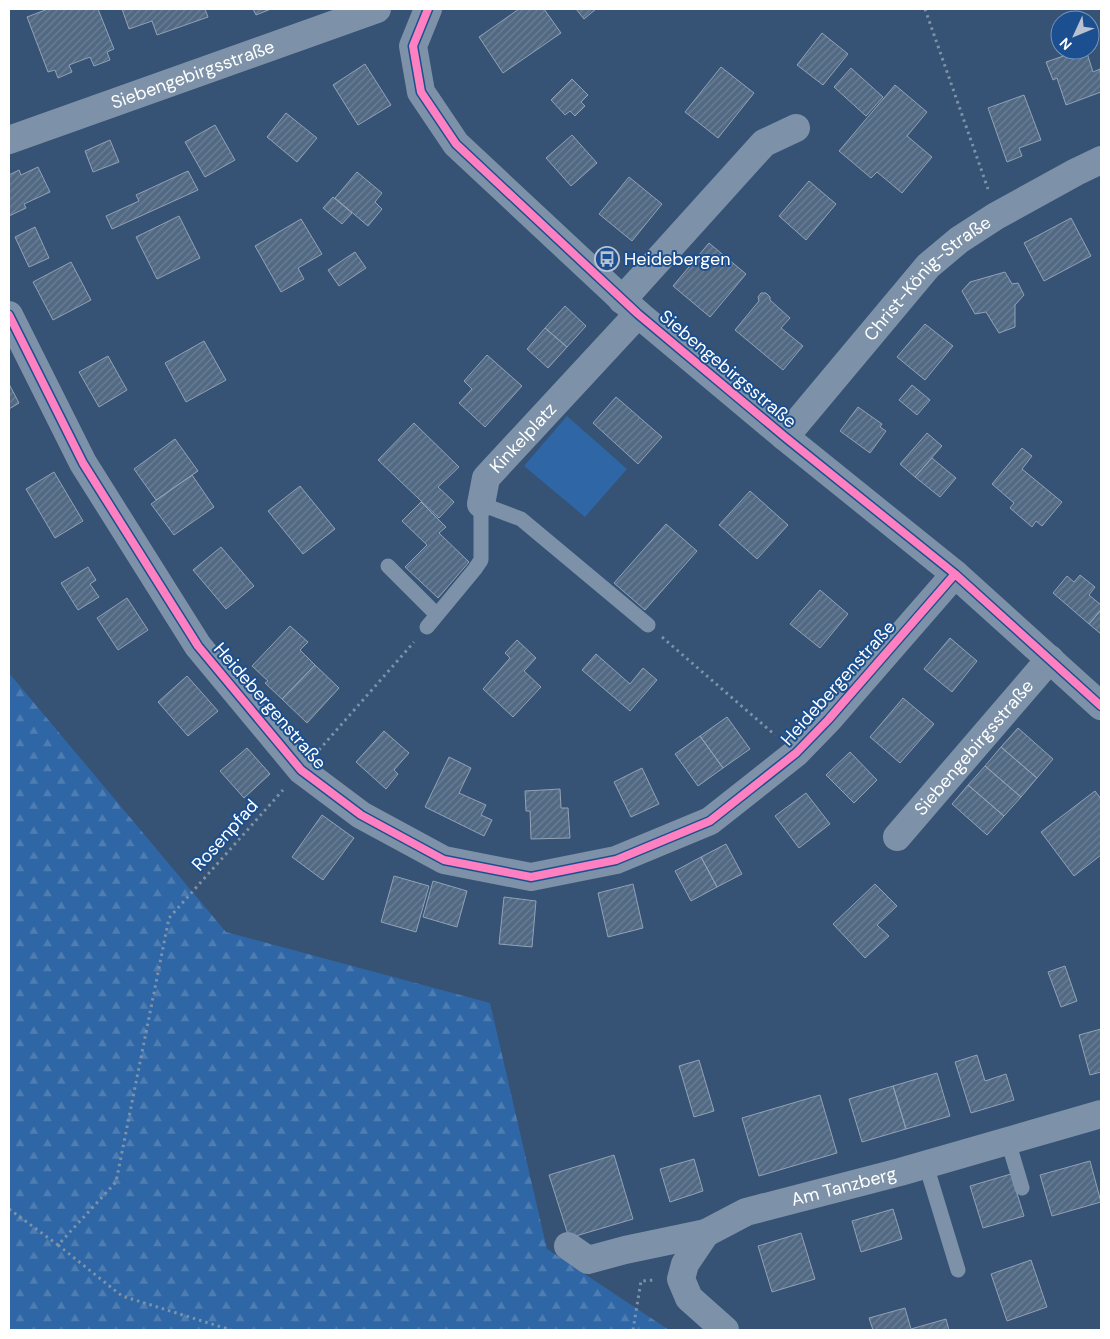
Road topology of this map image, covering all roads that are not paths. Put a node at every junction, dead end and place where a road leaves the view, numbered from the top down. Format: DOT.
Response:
graph roads {
  1 [pos="377,9"];
  2 [pos="428,9"];
  3 [pos="796,128"];
  4 [pos="9,140"];
  5 [pos="1101,160"];
  6 [pos="630,307"];
  7 [pos="9,315"];
  8 [pos="785,437"];
  9 [pos="481,504"];
  10 [pos="388,566"];
  11 [pos="955,574"];
  12 [pos="648,625"];
  13 [pos="1050,659"];
  14 [pos="1101,706"];
  15 [pos="897,837"];
  16 [pos="1101,1114"];
  17 [pos="1008,1141"];
  18 [pos="926,1164"];
  19 [pos="1022,1188"];
  20 [pos="706,1233"];
  21 [pos="568,1246"];
  22 [pos="958,1270"];
  23 [pos="725,1330"];
  1 -- 4 [label="street, Siebengebirgsstraße"];
  2 -- 6 [label="street, Siebengebirgsstraße"];
  3 -- 6 [label="street, Kinkelplatz"];
  5 -- 8 [label="street, Christ-König-Straße"];
  6 -- 8 [label="street, Siebengebirgsstraße"];
  6 -- 9 [label="street, Kinkelplatz"];
  7 -- 11 [label="street, Heidebergenstraße"];
  8 -- 11 [label="street, Siebengebirgsstraße"];
  9 -- 10 [label="lane"];
  9 -- 12 [label="lane"];
  11 -- 13 [label="street, Siebengebirgsstraße"];
  13 -- 14 [label="street, Siebengebirgsstraße"];
  13 -- 15 [label="street, Siebengebirgsstraße"];
  16 -- 17 [label="street, Am Tanzberg"];
  17 -- 18 [label="street, Am Tanzberg"];
  17 -- 19 [label="lane"];
  18 -- 20 [label="street, Am Tanzberg"];
  18 -- 22 [label="lane"];
  20 -- 21 [label="street"];
  20 -- 23 [label="street, Am Tanzberg"];
}
